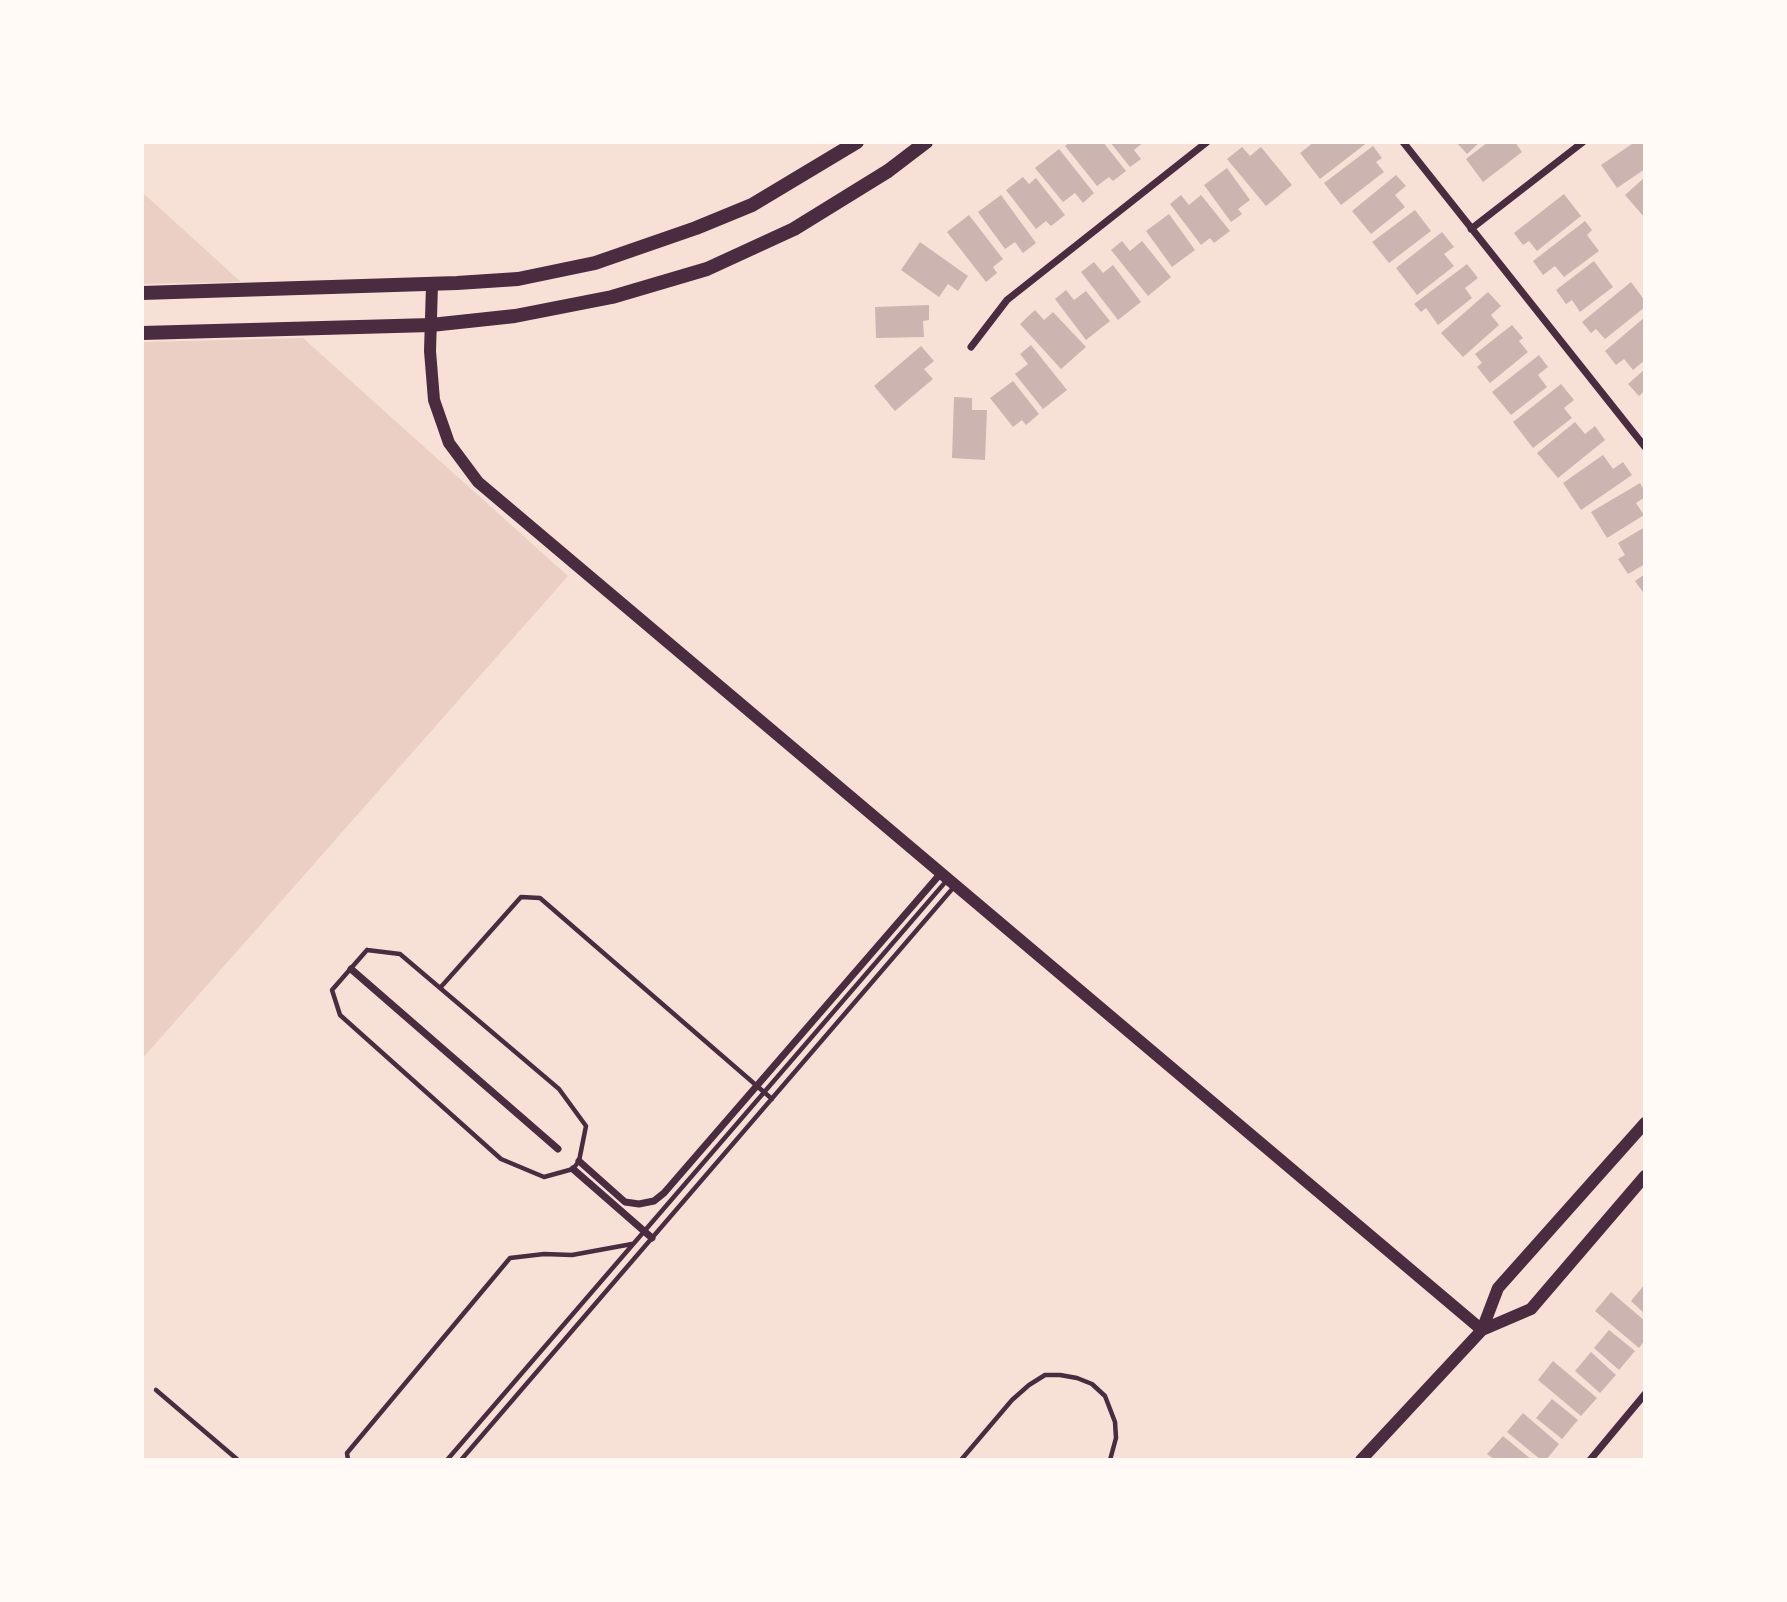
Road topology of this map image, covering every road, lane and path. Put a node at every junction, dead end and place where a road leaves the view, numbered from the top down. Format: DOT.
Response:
graph roads {
  1 [pos="857,142"];
  2 [pos="926,142"];
  3 [pos="1208,142"];
  4 [pos="1403,142"];
  5 [pos="1583,142"];
  6 [pos="1471,229"];
  7 [pos="432,285"];
  8 [pos="142,293"];
  9 [pos="431,325"];
  10 [pos="142,333"];
  11 [pos="971,347"];
  12 [pos="1645,447"];
  13 [pos="948,879"];
  14 [pos="351,968"];
  15 [pos="440,988"];
  16 [pos="757,1086"];
  17 [pos="764,1092"];
  18 [pos="772,1099"];
  19 [pos="1645,1123"];
  20 [pos="558,1149"];
  21 [pos="579,1161"];
  22 [pos="573,1169"];
  23 [pos="1645,1176"];
  24 [pos="644,1231"];
  25 [pos="652,1238"];
  26 [pos="632,1244"];
  27 [pos="1482,1330"];
  28 [pos="156,1390"];
  29 [pos="1645,1394"];
  30 [pos="238,1460"];
  31 [pos="348,1460"];
  32 [pos="447,1460"];
  33 [pos="461,1460"];
  34 [pos="961,1460"];
  35 [pos="1110,1460"];
  36 [pos="1361,1460"];
  37 [pos="1590,1460"];
  1 -- 7 [label="main road"];
  2 -- 9 [label="main road"];
  3 -- 11 [label="street"];
  4 -- 6 [label="street"];
  5 -- 6 [label="street"];
  6 -- 12 [label="street"];
  7 -- 8 [label="main road"];
  7 -- 9 [label="street"];
  9 -- 10 [label="main road"];
  9 -- 13 [label="street"];
  13 -- 16 [label="street"];
  13 -- 17 [label="lane"];
  13 -- 18 [label="lane"];
  13 -- 27 [label="street"];
  14 -- 15 [label="lane"];
  14 -- 20 [label="street"];
  14 -- 22 [label="lane"];
  15 -- 16 [label="lane"];
  15 -- 21 [label="lane"];
  16 -- 17 [label="lane"];
  16 -- 21 [label="street"];
  17 -- 18 [label="lane"];
  17 -- 24 [label="lane"];
  18 -- 25 [label="lane"];
  19 -- 27 [label="street"];
  21 -- 22 [label="lane"];
  22 -- 24 [label="street"];
  23 -- 27 [label="street"];
  24 -- 25 [label="street"];
  24 -- 26 [label="lane"];
  25 -- 33 [label="lane"];
  26 -- 31 [label="lane"];
  26 -- 32 [label="lane"];
  27 -- 36 [label="street"];
  28 -- 30 [label="lane"];
  29 -- 37 [label="street"];
  34 -- 35 [label="lane"];
}
